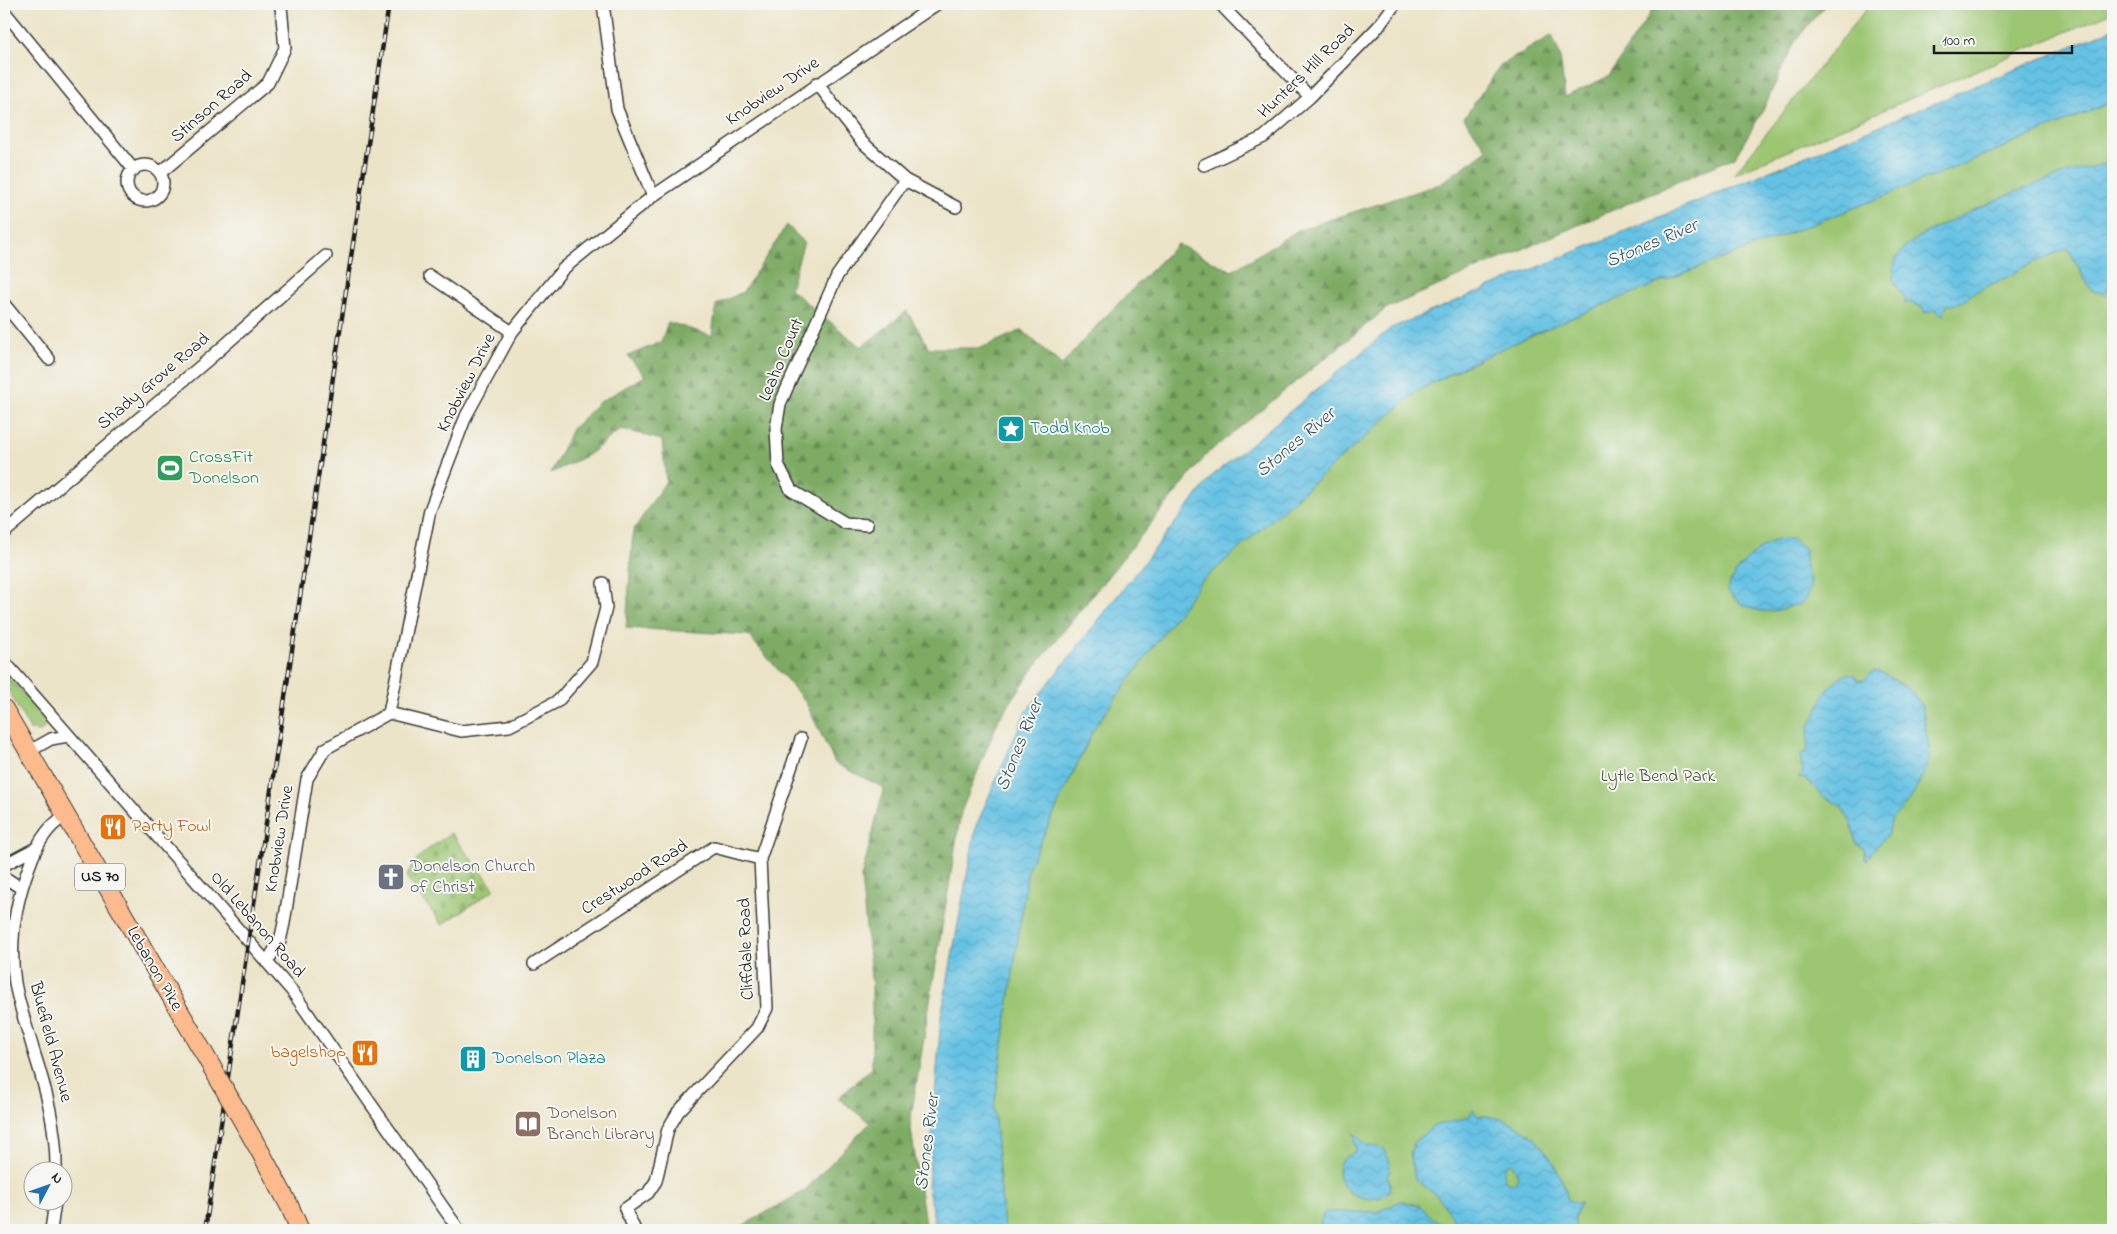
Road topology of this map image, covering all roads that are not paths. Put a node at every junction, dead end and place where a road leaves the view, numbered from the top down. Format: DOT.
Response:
graph roads {
  1 [pos="279,4"];
  2 [pos="603,4"];
  3 [pos="937,4"];
  4 [pos="1220,4"];
  5 [pos="1395,4"];
  6 [pos="4,11"];
  7 [pos="817,83"];
  8 [pos="1310,97"];
  9 [pos="1204,165"];
  10 [pos="134,170"];
  11 [pos="160,173"];
  12 [pos="905,180"];
  13 [pos="652,196"];
  14 [pos="956,207"];
  15 [pos="326,256"];
  16 [pos="430,276"];
  17 [pos="4,304"];
  18 [pos="512,332"];
  19 [pos="49,359"];
  20 [pos="867,525"];
  21 [pos="4,532"];
  22 [pos="602,583"];
  23 [pos="4,661"];
  24 [pos="4,709"];
  25 [pos="389,713"];
  26 [pos="68,736"];
  27 [pos="801,739"];
  28 [pos="28,752"];
  29 [pos="65,816"];
  30 [pos="36,848"];
  31 [pos="760,859"];
  32 [pos="4,865"];
  33 [pos="4,876"];
  34 [pos="21,888"];
  35 [pos="267,962"];
  36 [pos="534,964"];
  37 [pos="56,1162"];
  38 [pos="54,1212"];
  39 [pos="51,1230"];
  40 [pos="300,1230"];
  41 [pos="459,1230"];
  42 [pos="635,1230"];
  1 -- 11 [label="street, Stinson Road"];
  2 -- 13 [label="street"];
  3 -- 7 [label="street, Knobview Drive"];
  4 -- 8 [label="street"];
  5 -- 8 [label="street, Hunters Hill Road"];
  6 -- 10 [label="street"];
  7 -- 12 [label="street"];
  7 -- 13 [label="street, Knobview Drive"];
  8 -- 9 [label="street, Hunters Hill Road"];
  10 -- 11 [label="street"];
  10 -- 11 [label="street"];
  12 -- 14 [label="street"];
  12 -- 20 [label="street, Leaho Court"];
  13 -- 18 [label="street, Knobview Drive"];
  15 -- 21 [label="street, Shady Grove Road"];
  16 -- 18 [label="street"];
  17 -- 19 [label="street"];
  18 -- 25 [label="street, Knobview Drive"];
  22 -- 25 [label="street"];
  23 -- 26 [label="street, Old Lebanon Road"];
  24 -- 28 [label="main road, Lebanon Pike / US 70"];
  25 -- 35 [label="street, Knobview Drive"];
  26 -- 28 [label="street"];
  26 -- 35 [label="street, Old Lebanon Road"];
  27 -- 31 [label="street, Cliffdale Road"];
  28 -- 29 [label="main road, Lebanon Pike / US 70"];
  29 -- 30 [label="street, Bluefield Avenue"];
  29 -- 40 [label="main road, Lebanon Pike / US 70, bridge"];
  30 -- 32 [label="street"];
  30 -- 34 [label="street, Bluefield Avenue"];
  31 -- 36 [label="street, Crestwood Road"];
  31 -- 42 [label="street, Cliffdale Road"];
  33 -- 34 [label="street"];
  34 -- 37 [label="street, Bluefield Avenue"];
  35 -- 41 [label="street, Old Lebanon Road"];
  38 -- 39 [label="street"];
}
